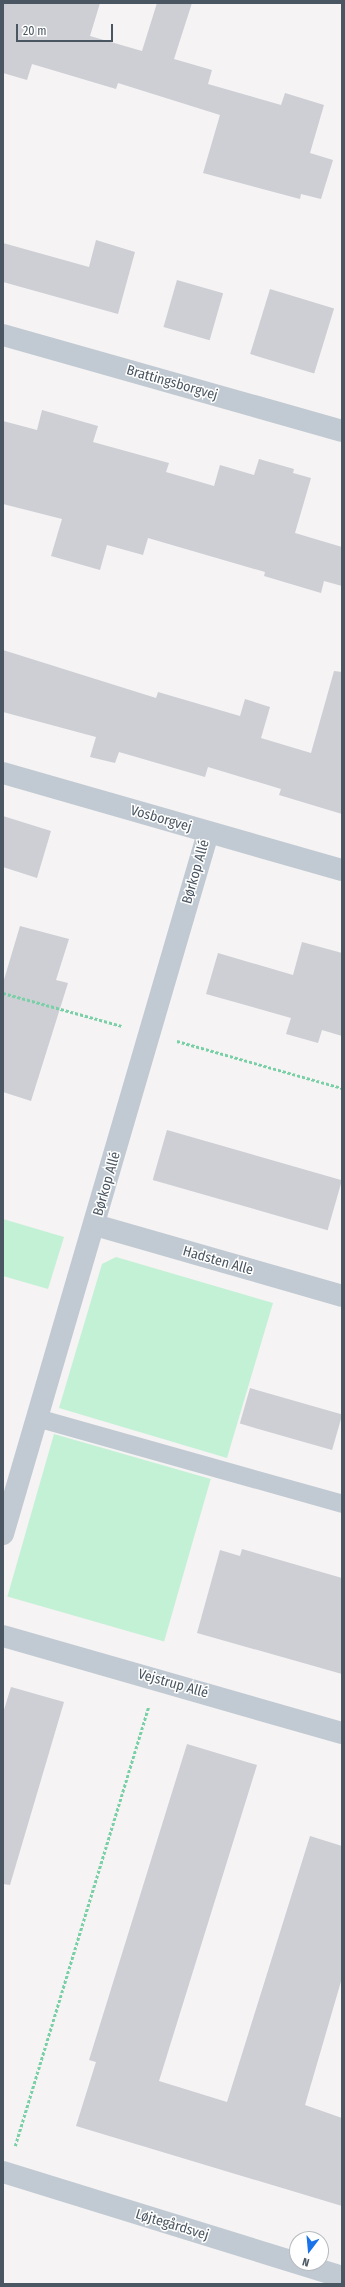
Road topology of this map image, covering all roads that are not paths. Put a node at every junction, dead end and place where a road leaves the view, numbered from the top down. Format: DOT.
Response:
graph roads {
  1 [pos="3,335"];
  2 [pos="342,431"];
  3 [pos="3,773"];
  4 [pos="208,833"];
  5 [pos="342,870"];
  6 [pos="95,1225"];
  7 [pos="342,1296"];
  8 [pos="37,1418"];
  9 [pos="342,1504"];
  10 [pos="3,1534"];
  11 [pos="3,1636"];
  12 [pos="342,1733"];
  13 [pos="5,2173"];
  14 [pos="342,2277"];
  1 -- 2 [label="street, Brattingsborgvej"];
  3 -- 4 [label="street, Vosborgvej"];
  4 -- 5 [label="street, Vosborgvej"];
  4 -- 6 [label="street, Børkop Allé"];
  6 -- 7 [label="street, Hadsten Alle"];
  6 -- 8 [label="street, Børkop Allé"];
  8 -- 9 [label="lane"];
  8 -- 10 [label="street, Børkop Allé"];
  11 -- 12 [label="street, Vejstrup Allé"];
  13 -- 14 [label="street, Løjtegårdsvej"];
}
